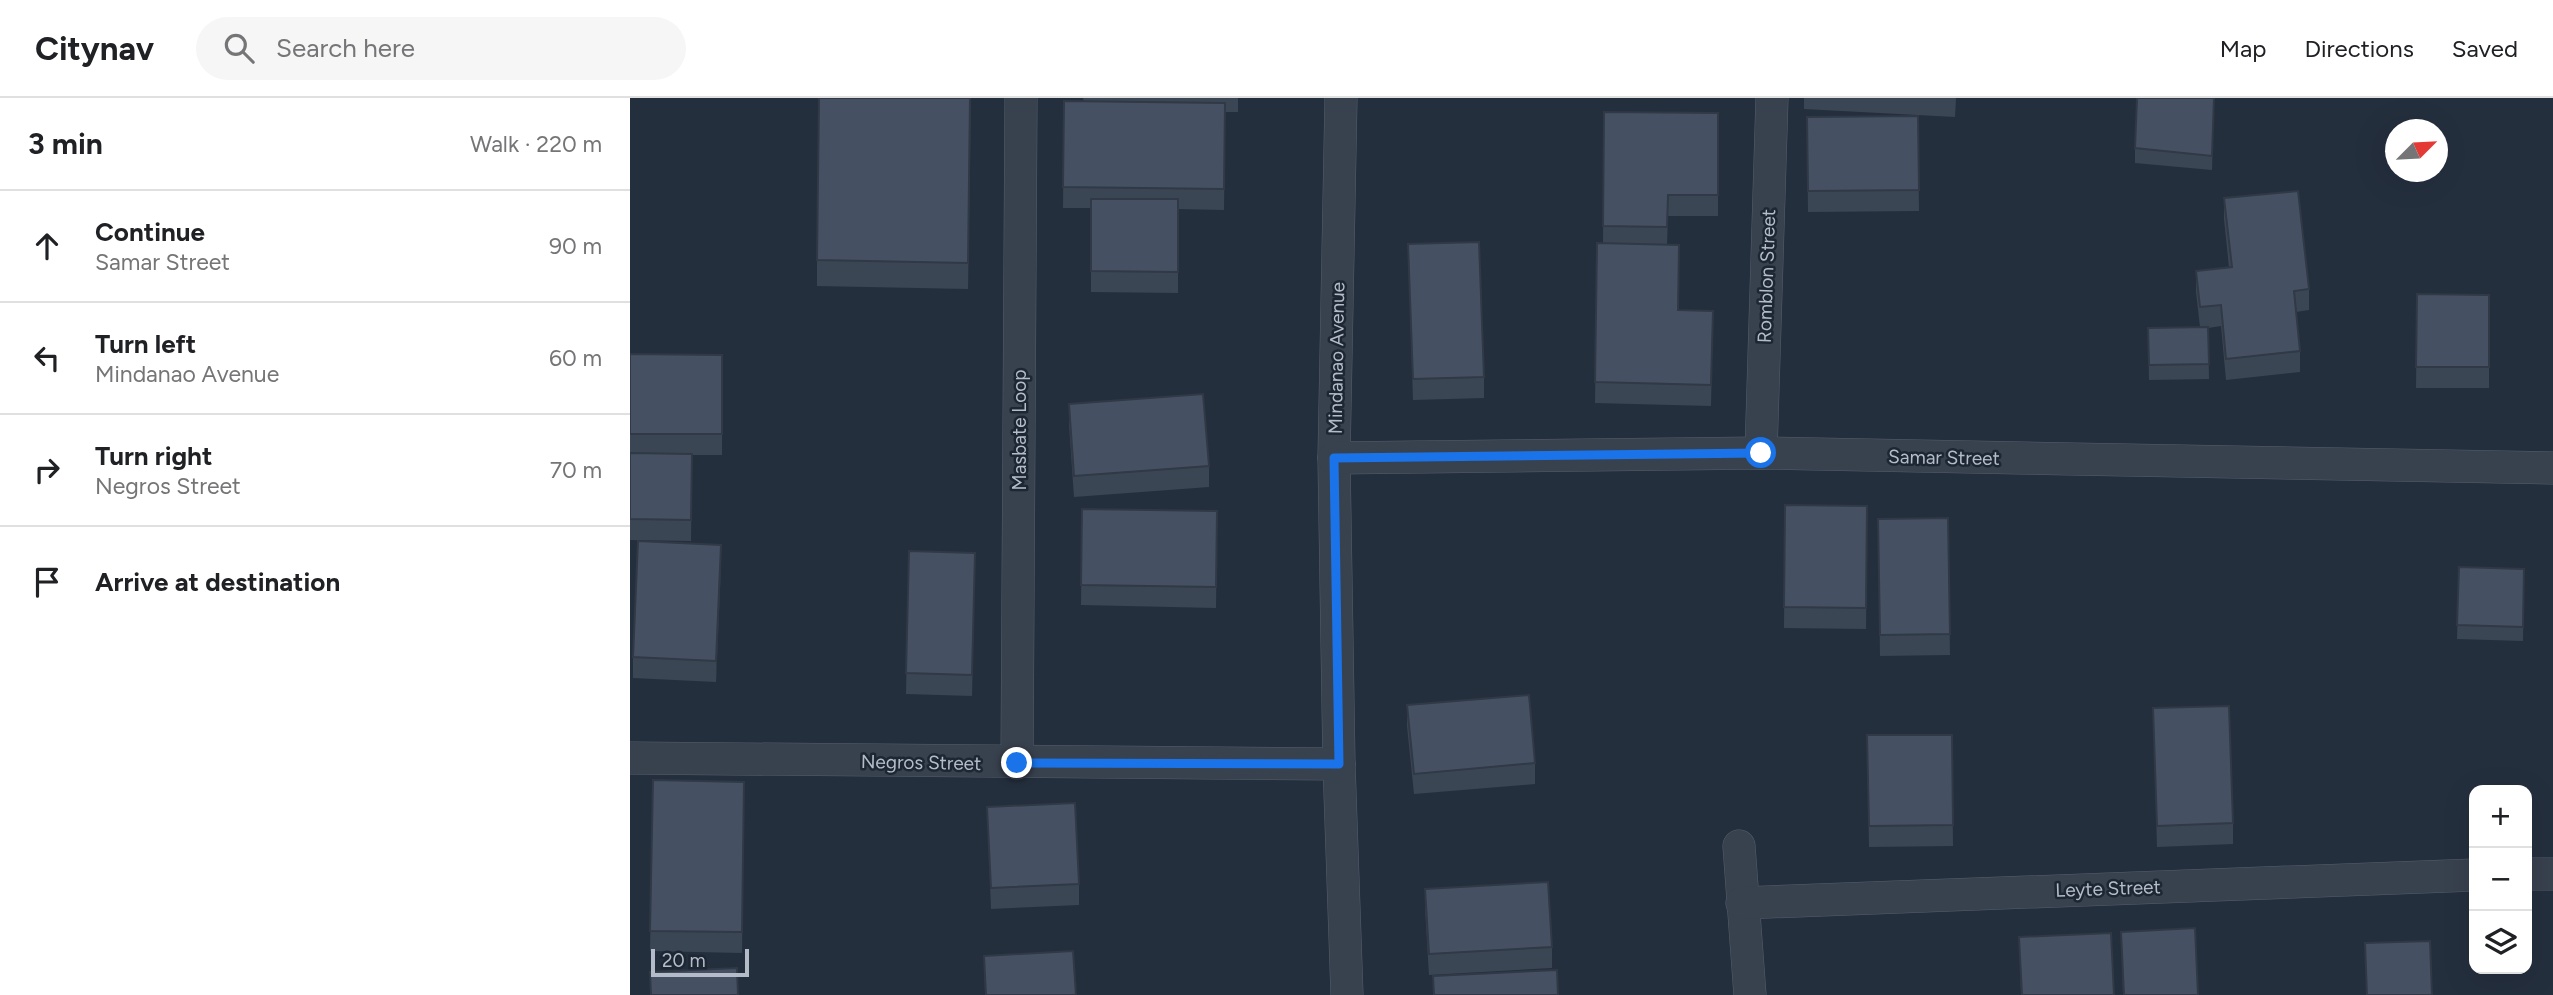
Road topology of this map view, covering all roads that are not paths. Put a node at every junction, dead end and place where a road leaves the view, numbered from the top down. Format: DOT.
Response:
graph roads {
  1 [pos="1021,98"];
  2 [pos="1341,98"];
  3 [pos="1772,98"];
  4 [pos="1761,453"];
  5 [pos="1334,458"];
  6 [pos="2553,468"];
  7 [pos="630,758"];
  8 [pos="1017,763"];
  9 [pos="1339,764"];
  10 [pos="1739,846"];
  11 [pos="2532,874"];
  12 [pos="2553,874"];
  13 [pos="2469,875"];
  14 [pos="1742,903"];
  15 [pos="1347,995"];
  16 [pos="1750,995"];
  1 -- 8 [label="street, Masbate Loop"];
  2 -- 5 [label="street, Mindanao Avenue"];
  3 -- 4 [label="street, Romblon Street"];
  4 -- 5 [label="street, Samar Street"];
  4 -- 6 [label="street, Samar Street"];
  5 -- 9 [label="street, Mindanao Avenue"];
  7 -- 8 [label="street, Negros Street"];
  8 -- 9 [label="street, Negros Street"];
  9 -- 15 [label="street, Mindanao Avenue"];
  10 -- 14 [label="street"];
  11 -- 12 [label="street"];
  13 -- 14 [label="street, Leyte Street"];
  14 -- 16 [label="street"];
}
